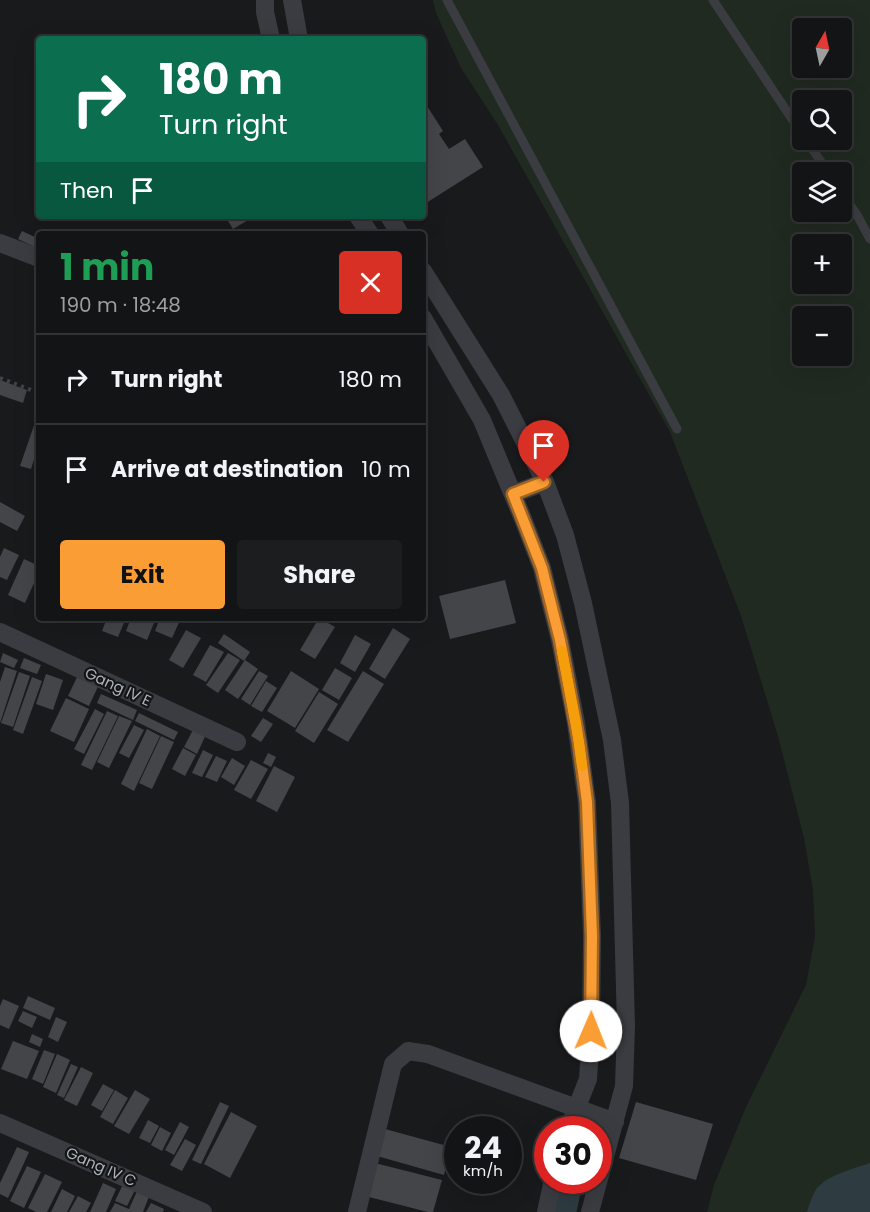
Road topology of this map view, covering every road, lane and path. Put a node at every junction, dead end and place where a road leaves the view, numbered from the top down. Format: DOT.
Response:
graph roads {
  1 [pos="265,0"];
  2 [pos="292,0"];
  3 [pos="447,0"];
  4 [pos="713,0"];
  5 [pos="270,36"];
  6 [pos="298,36"];
  7 [pos="792,119"];
  8 [pos="852,208"];
  9 [pos="870,239"];
  10 [pos="0,243"];
  11 [pos="36,257"];
  12 [pos="426,276"];
  13 [pos="426,323"];
  14 [pos="0,378"];
  15 [pos="36,392"];
  16 [pos="676,429"];
  17 [pos="544,482"];
  18 [pos="513,494"];
  19 [pos="0,632"];
  20 [pos="237,742"];
  21 [pos="578,1108"];
  22 [pos="574,1116"];
  23 [pos="615,1122"];
  24 [pos="0,1123"];
  25 [pos="550,1194"];
  26 [pos="203,1212"];
  27 [pos="357,1212"];
  28 [pos="546,1212"];
  29 [pos="590,1212"];
  1 -- 5 [label="street"];
  2 -- 6 [label="street"];
  3 -- 16 [label="lane"];
  4 -- 7 [label="lane"];
  8 -- 9 [label="lane"];
  10 -- 11 [label="street"];
  12 -- 17 [label="street"];
  13 -- 18 [label="street"];
  14 -- 15 [label="path"];
  17 -- 18 [label="street"];
  17 -- 23 [label="street"];
  18 -- 21 [label="street"];
  19 -- 20 [label="street, Gang IV E"];
  21 -- 22 [label="street"];
  21 -- 23 [label="street"];
  21 -- 27 [label="street"];
  23 -- 29 [label="street"];
  24 -- 26 [label="street, Gang IV C"];
  25 -- 28 [label="street"];
}
